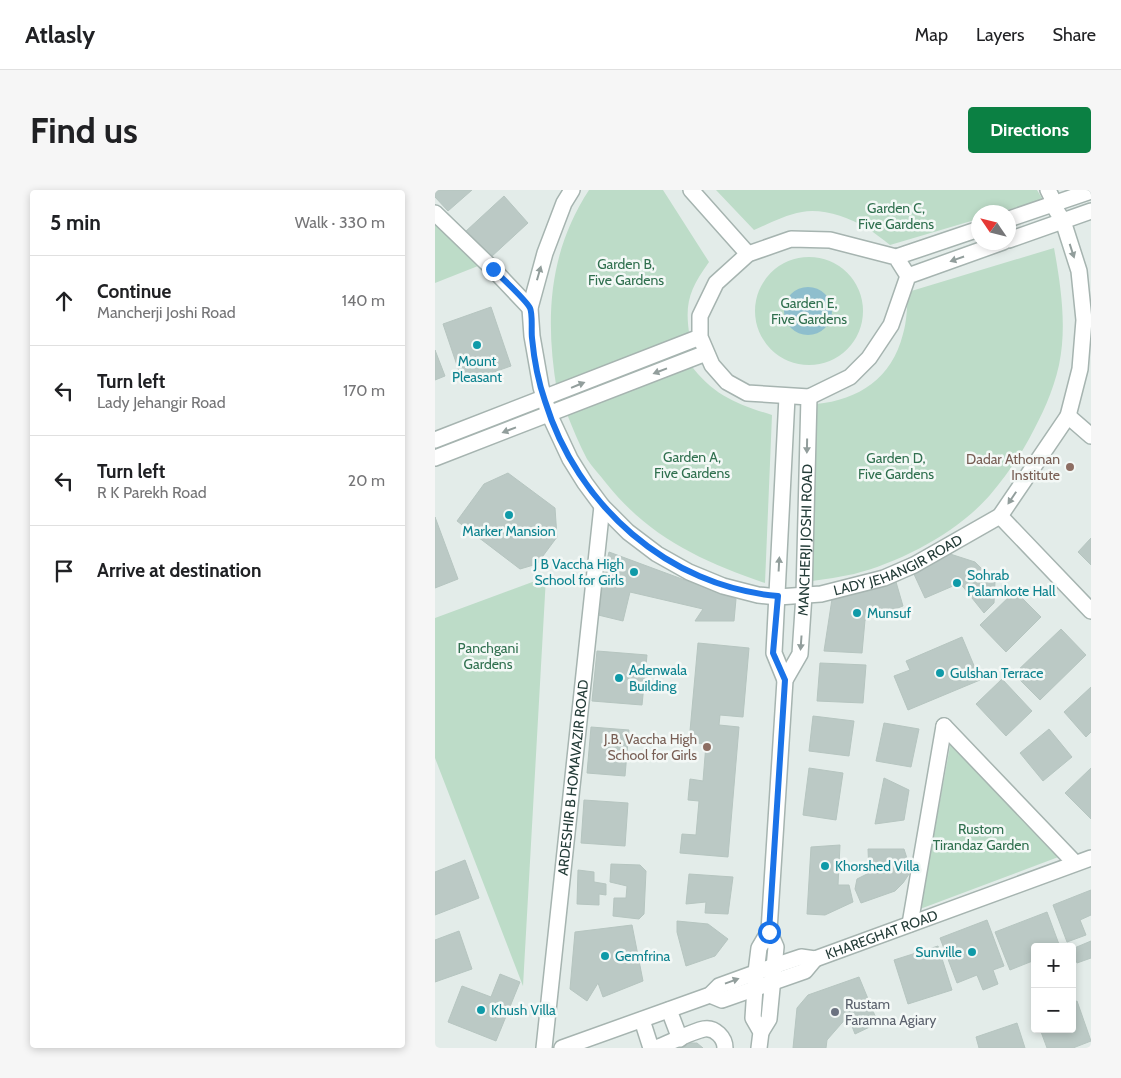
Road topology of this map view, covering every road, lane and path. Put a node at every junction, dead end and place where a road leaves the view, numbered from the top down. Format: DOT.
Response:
graph roads {
  1 [pos="572,190"];
  2 [pos="691,190"];
  3 [pos="1048,190"];
  4 [pos="1091,191"];
  5 [pos="1053,205"];
  6 [pos="1091,211"];
  7 [pos="435,213"];
  8 [pos="1016,217"];
  9 [pos="1063,221"];
  10 [pos="971,232"];
  11 [pos="1016,238"];
  12 [pos="981,250"];
  13 [pos="748,254"];
  14 [pos="896,257"];
  15 [pos="908,276"];
  16 [pos="530,308"];
  17 [pos="700,337"];
  18 [pos="706,353"];
  19 [pos="787,397"];
  20 [pos="809,397"];
  21 [pos="544,398"];
  22 [pos="549,414"];
  23 [pos="1067,416"];
  24 [pos="1091,436"];
  25 [pos="435,440"];
  26 [pos="435,458"];
  27 [pos="602,506"];
  28 [pos="1000,516"];
  29 [pos="804,595"];
  30 [pos="778,596"];
  31 [pos="1091,611"];
  32 [pos="785,680"];
  33 [pos="1091,858"];
  34 [pos="1075,863"];
  35 [pos="910,924"];
  36 [pos="769,932"];
  37 [pos="815,960"];
  38 [pos="774,966"];
  39 [pos="756,972"];
  40 [pos="773,982"];
  41 [pos="755,988"];
  42 [pos="711,995"];
  43 [pos="669,1010"];
  44 [pos="642,1020"];
  45 [pos="761,1032"];
  46 [pos="680,1039"];
  47 [pos="544,1048"];
  48 [pos="562,1048"];
  49 [pos="651,1048"];
  50 [pos="656,1048"];
  51 [pos="725,1048"];
  52 [pos="759,1048"];
  16 -- 1 [label="street, LADY JEHANGIR ROAD, one-way"];
  2 -- 13 [label="street"];
  3 -- 5 [label="street, LADY JEHANGIR ROAD"];
  4 -- 5 [label="street"];
  5 -- 8 [label="street"];
  5 -- 9 [label="street, LADY JEHANGIR ROAD"];
  6 -- 9 [label="street"];
  7 -- 16 [label="street"];
  9 -- 11 [label="street"];
  9 -- 23 [label="street, LADY JEHANGIR ROAD, one-way"];
  10 -- 14 [label="street"];
  12 -- 15 [label="street, one-way"];
  13 -- 14 [label="street"];
  13 -- 17 [label="street"];
  14 -- 15 [label="street"];
  15 -- 20 [label="street"];
  16 -- 21 [label="street, LADY JEHANGIR ROAD"];
  17 -- 18 [label="street"];
  21 -- 17 [label="street, one-way"];
  18 -- 19 [label="street"];
  18 -- 22 [label="street, one-way"];
  19 -- 20 [label="street"];
  30 -- 19 [label="street, MANCHERJI JOSHI ROAD, one-way"];
  20 -- 29 [label="street, MANCHERJI JOSHI ROAD, one-way"];
  21 -- 22 [label="street, LADY JEHANGIR ROAD"];
  21 -- 25 [label="street"];
  22 -- 26 [label="street, one-way"];
  22 -- 27 [label="street, LADY JEHANGIR ROAD"];
  23 -- 24 [label="street"];
  23 -- 28 [label="street, LADY JEHANGIR ROAD, one-way"];
  27 -- 30 [label="street, LADY JEHANGIR ROAD"];
  27 -- 47 [label="street, ARDESHIR B HOMAVAZIR ROAD"];
  28 -- 29 [label="street, LADY JEHANGIR ROAD"];
  28 -- 31 [label="street"];
  29 -- 30 [label="street, LADY JEHANGIR ROAD"];
  29 -- 32 [label="street, MANCHERJI JOSHI ROAD, one-way"];
  30 -- 32 [label="street, MANCHERJI JOSHI ROAD"];
  32 -- 36 [label="street, MANCHERJI JOSHI ROAD"];
  33 -- 34 [label="street, KHAREGHAT ROAD"];
  34 -- 35 [label="street, KHAREGHAT ROAD"];
  34 -- 35 [label="street"];
  35 -- 37 [label="street, KHAREGHAT ROAD"];
  36 -- 38 [label="street"];
  36 -- 39 [label="street, MANCHERJI JOSHI ROAD"];
  37 -- 38 [label="street, KHAREGHAT ROAD"];
  37 -- 40 [label="street"];
  38 -- 39 [label="street, KHAREGHAT ROAD"];
  38 -- 40 [label="street"];
  39 -- 41 [label="street, MANCHERJI JOSHI ROAD"];
  42 -- 39 [label="street, KHAREGHAT ROAD, one-way"];
  40 -- 41 [label="street"];
  40 -- 45 [label="street"];
  41 -- 42 [label="street"];
  41 -- 45 [label="street, MANCHERJI JOSHI ROAD"];
  42 -- 43 [label="street, KHAREGHAT ROAD"];
  43 -- 44 [label="street, KHAREGHAT ROAD"];
  43 -- 46 [label="street"];
  44 -- 48 [label="street, KHAREGHAT ROAD"];
  44 -- 49 [label="street"];
  45 -- 52 [label="street, MANCHERJI JOSHI ROAD"];
  46 -- 50 [label="street"];
  46 -- 51 [label="street"];
}
